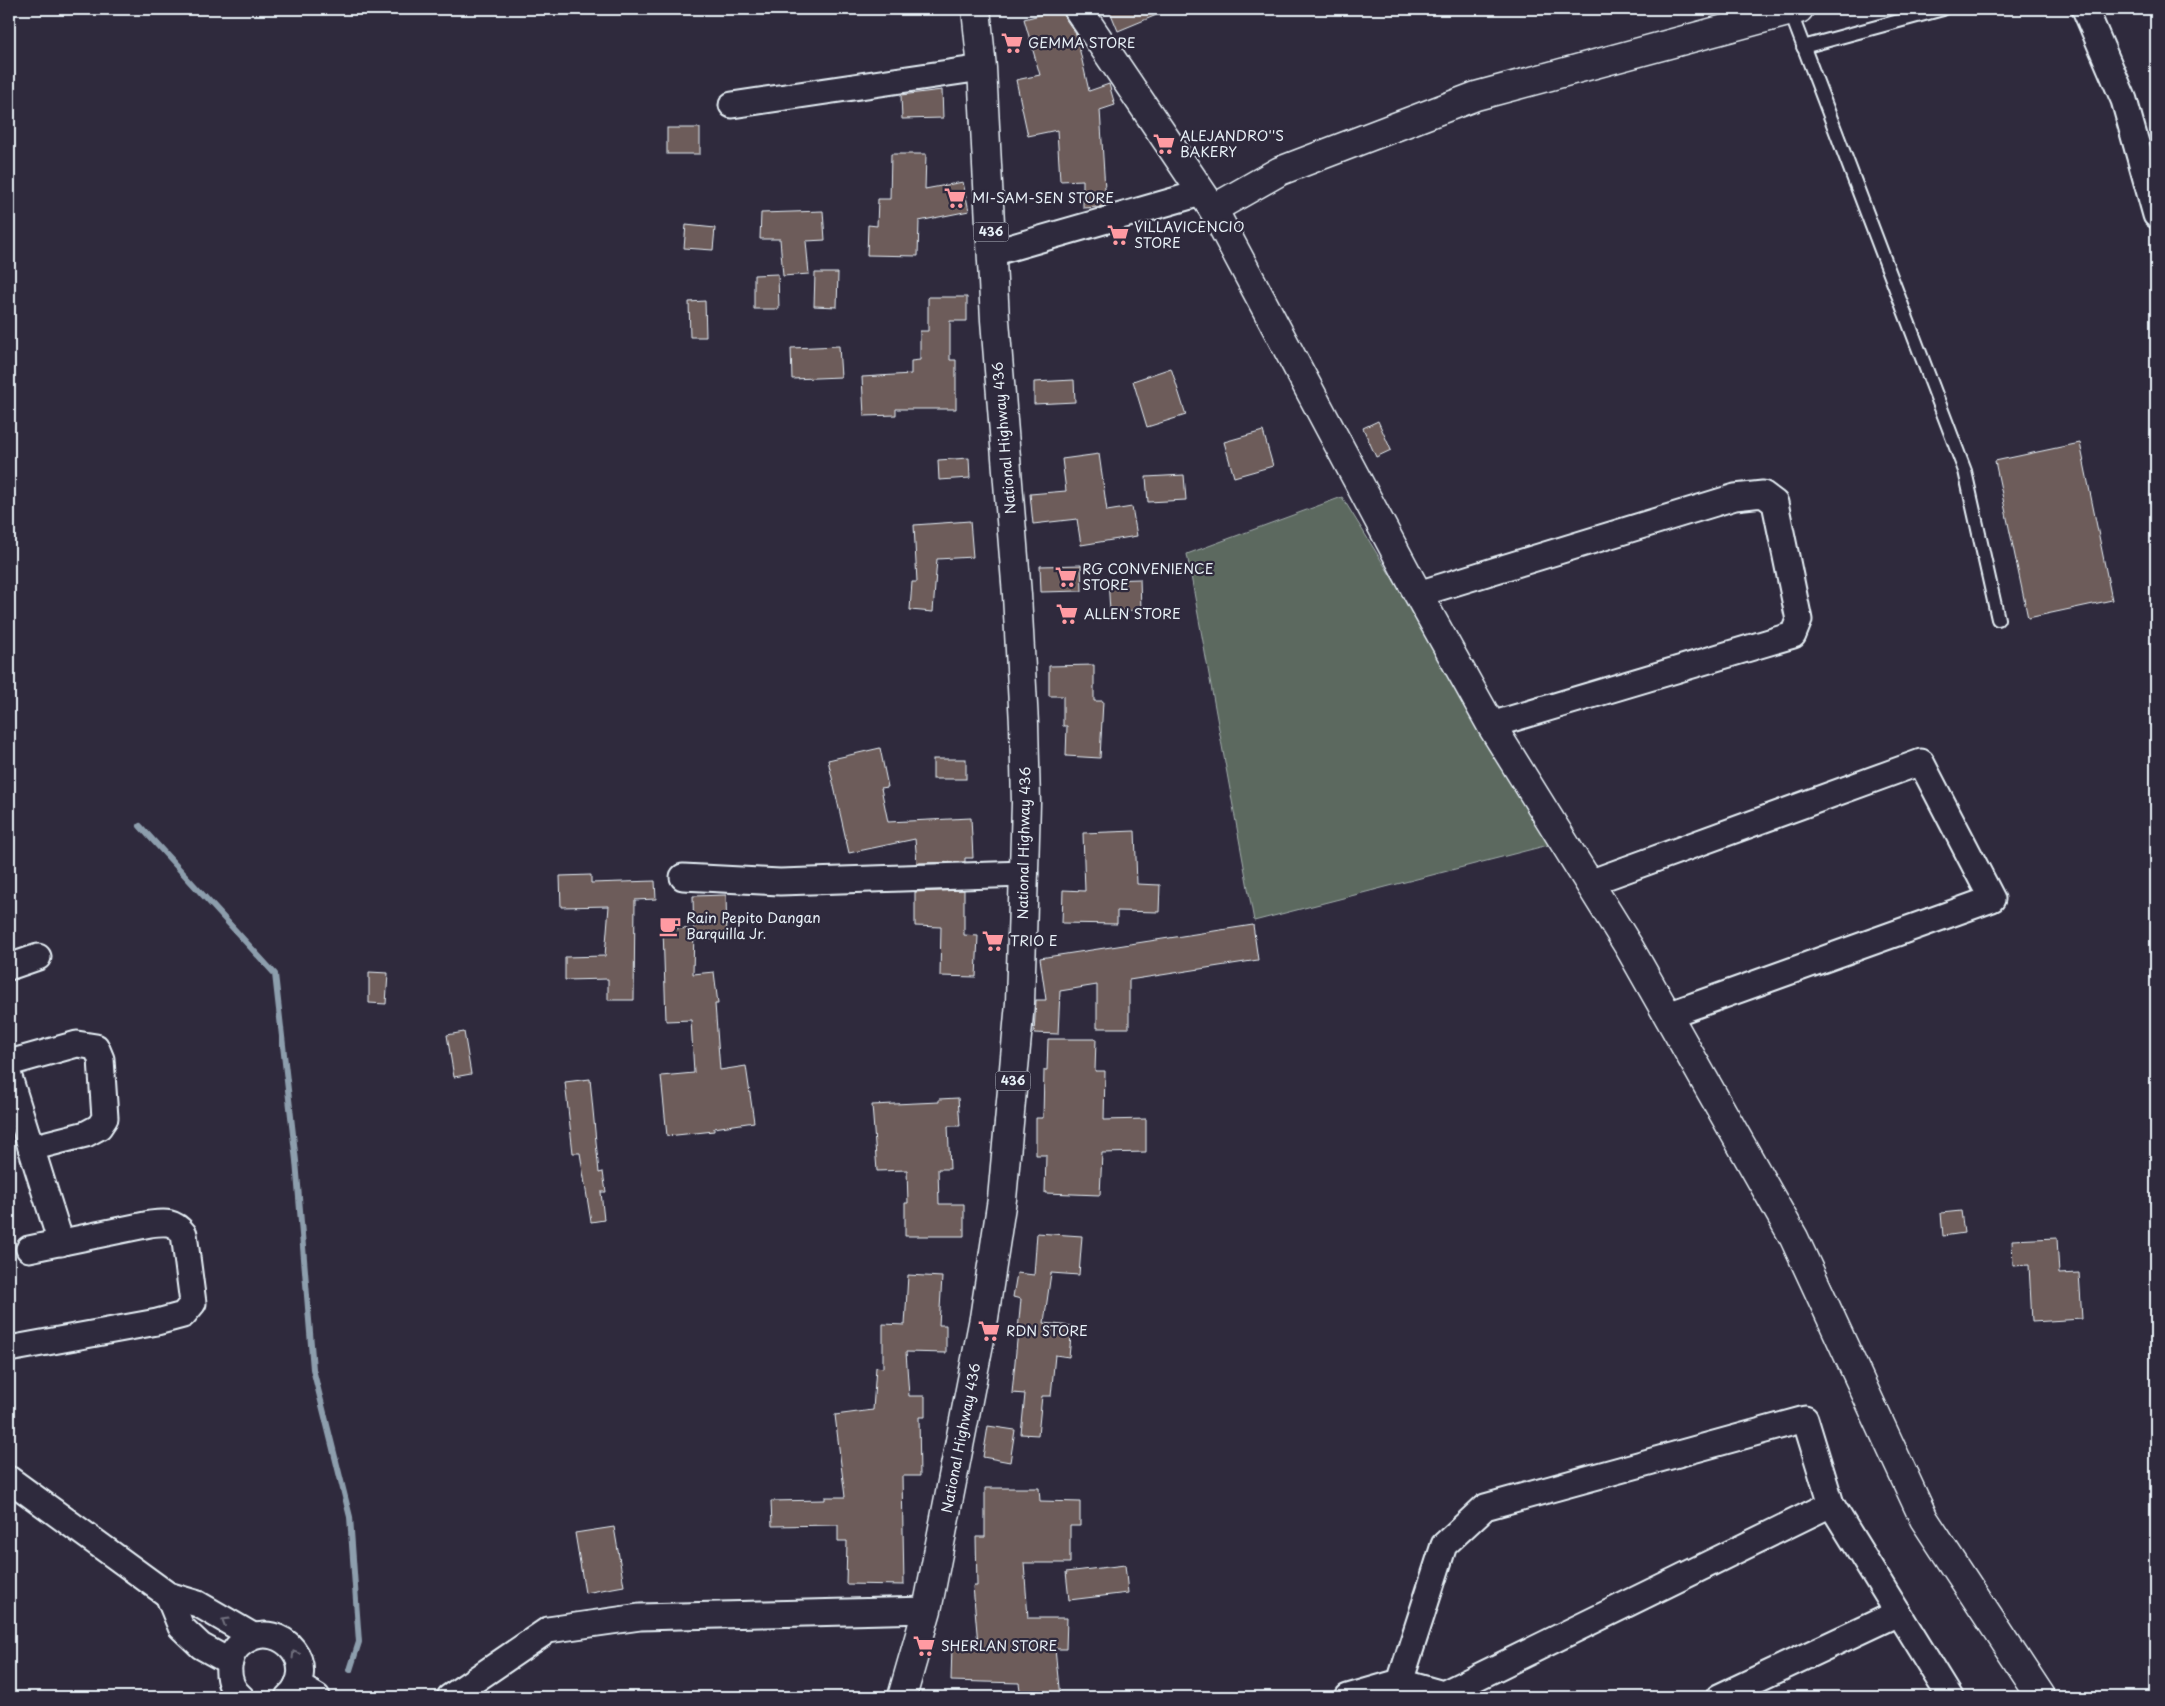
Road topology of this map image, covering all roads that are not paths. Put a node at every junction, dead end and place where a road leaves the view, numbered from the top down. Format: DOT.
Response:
graph roads {
  1 [pos="976,9"];
  2 [pos="1078,9"];
  3 [pos="1943,9"];
  4 [pos="2085,9"];
  5 [pos="1794,10"];
  6 [pos="1803,47"];
  7 [pos="982,68"];
  8 [pos="732,105"];
  9 [pos="1207,201"];
  10 [pos="2156,215"];
  11 [pos="992,253"];
  12 [pos="1418,594"];
  13 [pos="1998,619"];
  14 [pos="1491,725"];
  15 [pos="1025,874"];
  16 [pos="683,877"];
  17 [pos="1589,884"];
  18 [pos="38,957"];
  19 [pos="9,967"];
  20 [pos="1668,1015"];
  21 [pos="9,1063"];
  22 [pos="9,1077"];
  23 [pos="31,1148"];
  24 [pos="61,1243"];
  25 [pos="29,1249"];
  26 [pos="9,1349"];
  27 [pos="9,1479"];
  28 [pos="1831,1504"];
  29 [pos="168,1595"];
  30 [pos="927,1610"];
  31 [pos="1898,1613"];
  32 [pos="253,1636"];
  33 [pos="230,1662"];
  34 [pos="1400,1682"];
  35 [pos="301,1693"];
  36 [pos="1374,1694"];
  37 [pos="241,1697"];
  38 [pos="450,1697"];
  39 [pos="902,1697"];
  40 [pos="1348,1697"];
  41 [pos="1720,1697"];
  42 [pos="1950,1697"];
  43 [pos="2041,1697"];
  1 -- 7 [label="street, National Highway 436 / 436"];
  2 -- 9 [label="street"];
  3 -- 6 [label="lane"];
  4 -- 10 [label="street"];
  5 -- 6 [label="lane"];
  5 -- 9 [label="street"];
  6 -- 13 [label="lane"];
  7 -- 8 [label="street"];
  7 -- 11 [label="street, National Highway 436 / 436"];
  9 -- 11 [label="street"];
  9 -- 12 [label="street"];
  11 -- 15 [label="street, National Highway 436 / 436"];
  12 -- 14 [label="street"];
  12 -- 14 [label="street"];
  14 -- 17 [label="street"];
  15 -- 16 [label="street"];
  15 -- 30 [label="street, National Highway 436 / 436"];
  17 -- 20 [label="street"];
  17 -- 20 [label="street"];
  18 -- 19 [label="street"];
  20 -- 43 [label="street"];
  21 -- 23 [label="street"];
  22 -- 23 [label="street"];
  23 -- 24 [label="street"];
  24 -- 25 [label="street"];
  24 -- 26 [label="street"];
  27 -- 29 [label="street"];
  28 -- 31 [label="street"];
  28 -- 34 [label="street"];
  28 -- 34 [label="street"];
  32 -- 29 [label="street, one-way"];
  29 -- 33 [label="street"];
  30 -- 38 [label="street"];
  30 -- 39 [label="street, National Highway 436 / 436"];
  31 -- 41 [label="street"];
  31 -- 42 [label="street"];
  32 -- 33 [label="street"];
  35 -- 32 [label="street, one-way"];
  33 -- 37 [label="street"];
  34 -- 36 [label="street"];
  36 -- 40 [label="street"];
}
